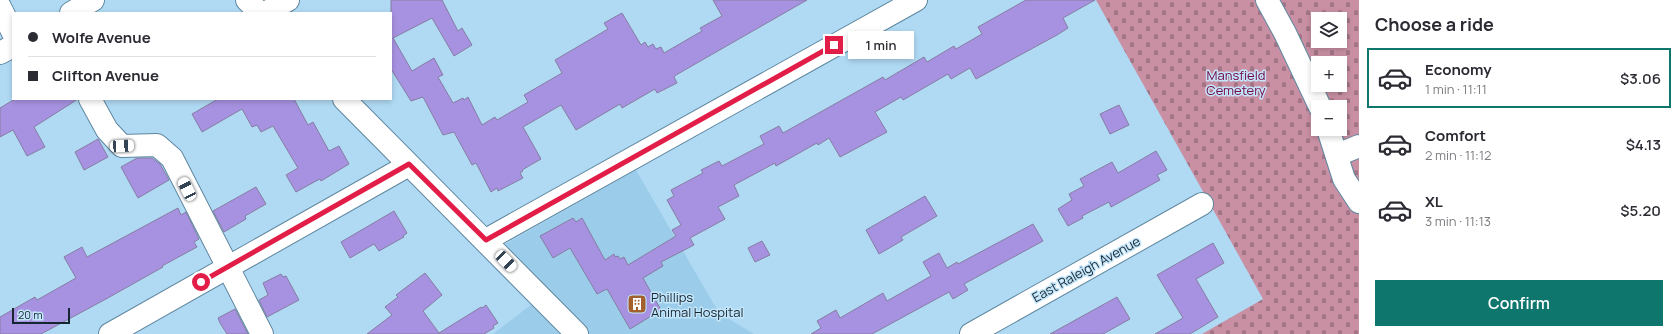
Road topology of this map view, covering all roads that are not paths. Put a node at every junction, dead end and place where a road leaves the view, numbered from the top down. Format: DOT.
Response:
graph roads {
  1 [pos="94,0"];
  2 [pos="247,0"];
  3 [pos="288,0"];
  4 [pos="916,0"];
  5 [pos="1267,0"];
  6 [pos="0,7"];
  7 [pos="73,12"];
  8 [pos="259,12"];
  9 [pos="267,12"];
  10 [pos="12,31"];
  11 [pos="12,47"];
  12 [pos="0,53"];
  13 [pos="91,100"];
  14 [pos="345,100"];
  15 [pos="1317,100"];
  16 [pos="1331,136"];
  17 [pos="1359,146"];
  18 [pos="1337,154"];
  19 [pos="409,164"];
  20 [pos="1359,202"];
  21 [pos="1202,204"];
  22 [pos="486,240"];
  23 [pos="227,267"];
  24 [pos="110,334"];
  25 [pos="262,334"];
  26 [pos="577,334"];
  27 [pos="971,334"];
  1 -- 7 [label="main road"];
  2 -- 8 [label="main road"];
  3 -- 9 [label="main road"];
  4 -- 22 [label="main road"];
  5 -- 15 [label="main road"];
  6 -- 10 [label="main road"];
  11 -- 12 [label="main road"];
  13 -- 23 [label="main road"];
  14 -- 19 [label="main road"];
  16 -- 18 [label="main road"];
  17 -- 18 [label="main road"];
  18 -- 20 [label="main road"];
  19 -- 22 [label="main road"];
  19 -- 23 [label="main road"];
  21 -- 27 [label="main road, East Raleigh Avenue"];
  22 -- 26 [label="main road"];
  23 -- 24 [label="main road"];
  23 -- 25 [label="main road"];
}
